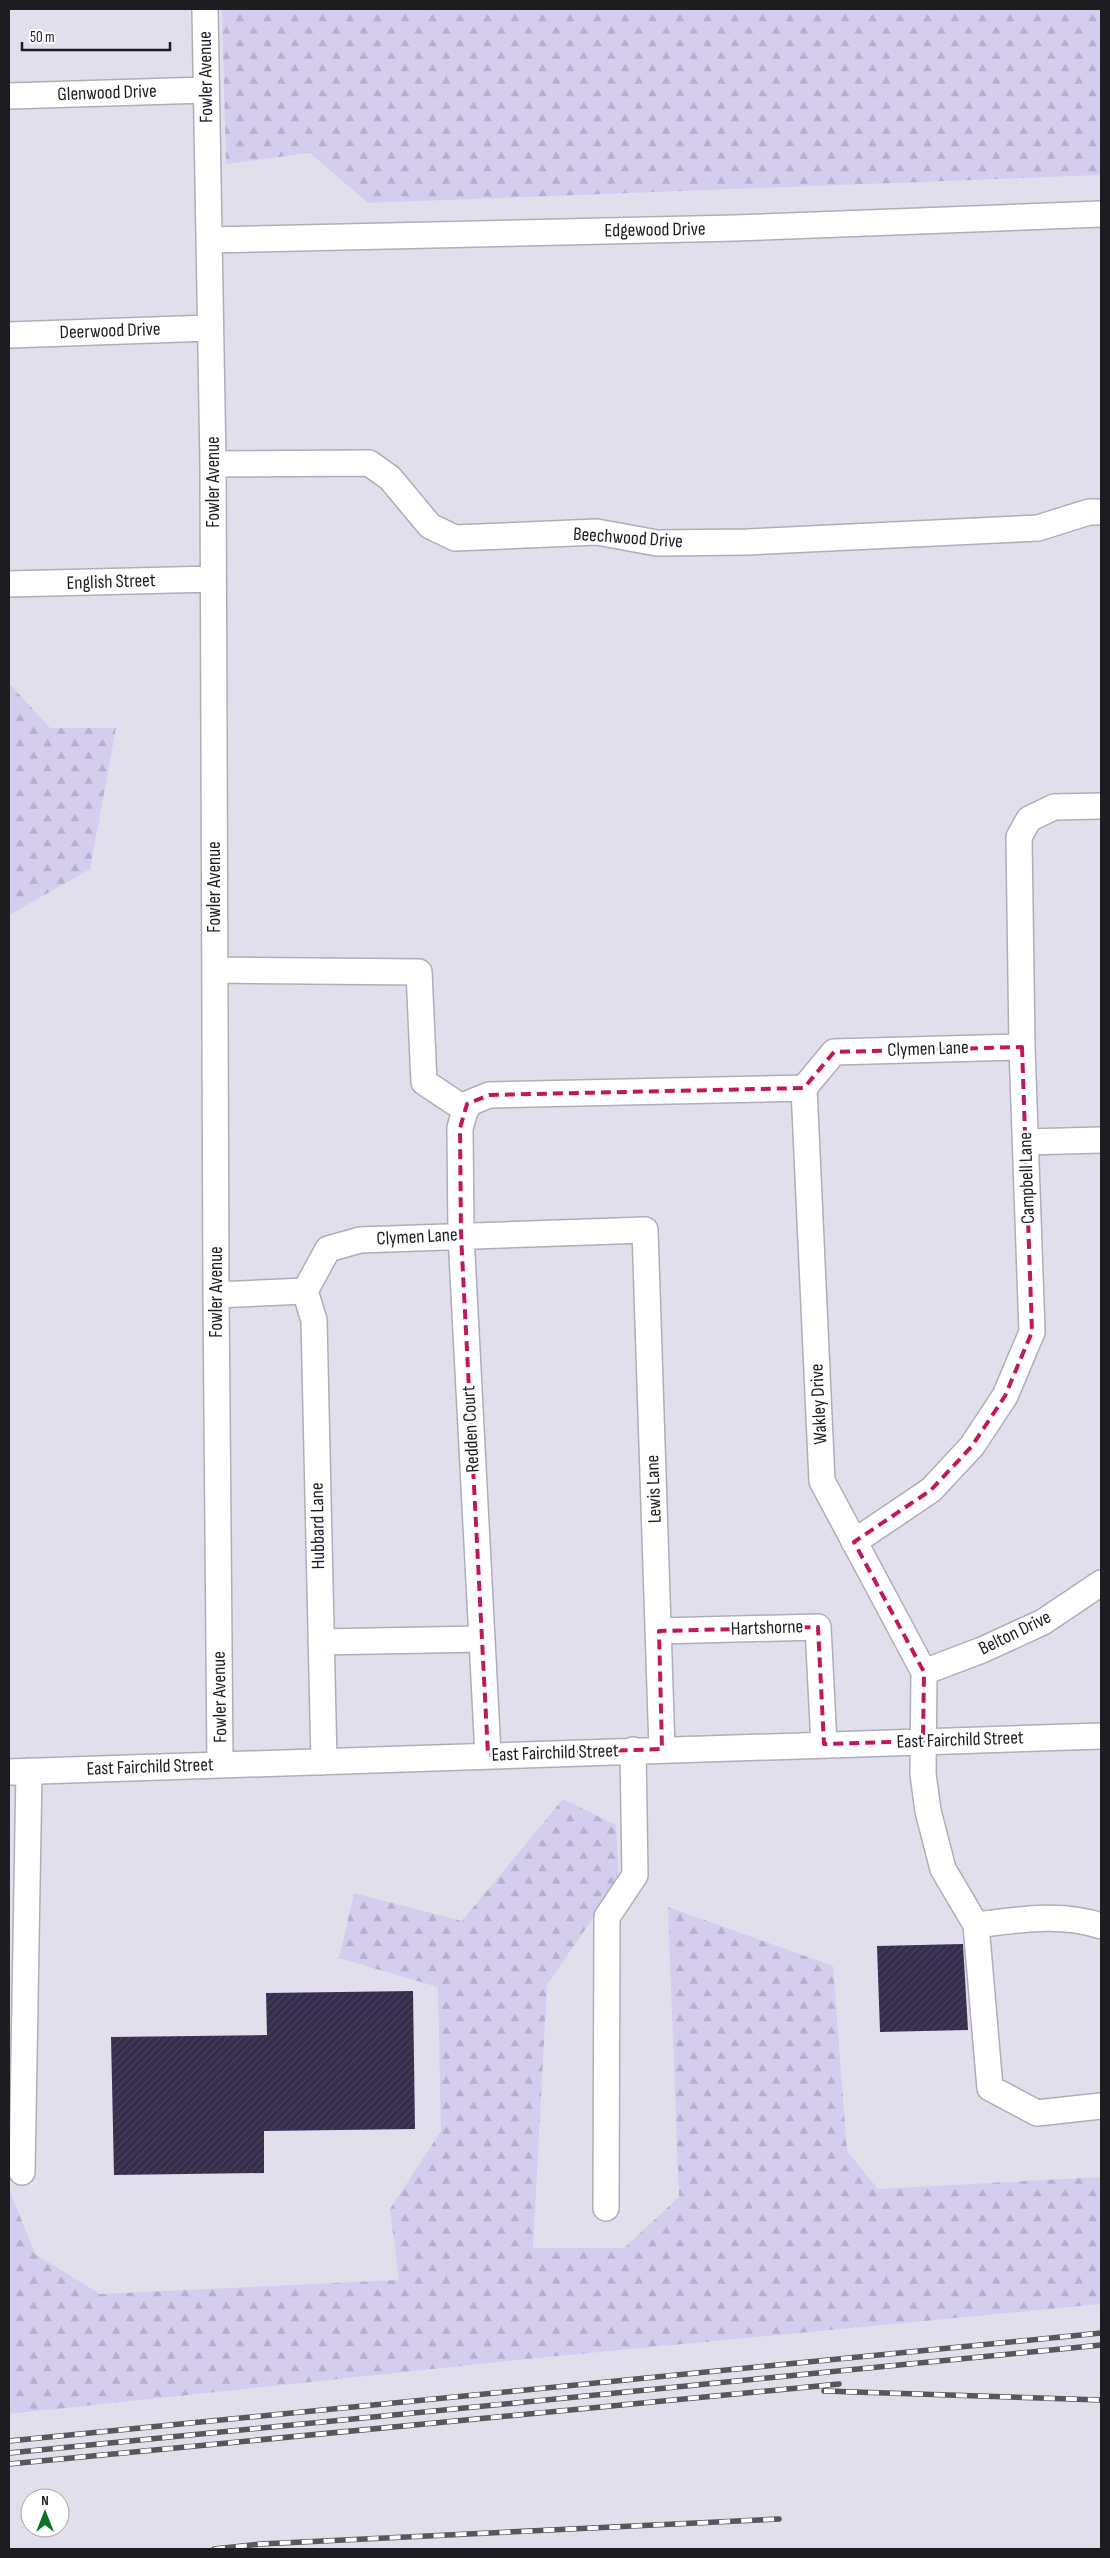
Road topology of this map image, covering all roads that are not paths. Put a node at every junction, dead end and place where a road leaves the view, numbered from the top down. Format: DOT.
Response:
graph roads {
  1 [pos="205,9"];
  2 [pos="206,90"];
  3 [pos="9,96"];
  4 [pos="1101,214"];
  5 [pos="208,240"];
  6 [pos="210,328"];
  7 [pos="9,334"];
  8 [pos="213,464"];
  9 [pos="1101,512"];
  10 [pos="213,579"];
  11 [pos="9,584"];
  12 [pos="1101,806"];
  13 [pos="214,970"];
  14 [pos="1022,1047"];
  15 [pos="804,1088"];
  16 [pos="467,1107"];
  17 [pos="1101,1140"];
  18 [pos="1026,1142"];
  19 [pos="645,1230"];
  20 [pos="461,1235"];
  21 [pos="305,1291"];
  22 [pos="216,1295"];
  23 [pos="854,1542"];
  24 [pos="1100,1585"];
  25 [pos="659,1631"];
  26 [pos="482,1639"];
  27 [pos="321,1642"];
  28 [pos="924,1672"];
  29 [pos="1101,1736"];
  30 [pos="924,1741"];
  31 [pos="824,1744"];
  32 [pos="662,1749"];
  33 [pos="633,1750"];
  34 [pos="488,1756"];
  35 [pos="324,1762"];
  36 [pos="220,1765"];
  37 [pos="19,1771"];
  38 [pos="976,1926"];
  39 [pos="1101,1926"];
  40 [pos="1101,2106"];
  41 [pos="22,2172"];
  42 [pos="606,2208"];
  1 -- 2 [label="street, Fowler Avenue"];
  2 -- 3 [label="street, Glenwood Drive"];
  2 -- 5 [label="street, Fowler Avenue"];
  4 -- 5 [label="street, Edgewood Drive"];
  5 -- 6 [label="street, Fowler Avenue"];
  6 -- 7 [label="street, Deerwood Drive"];
  6 -- 8 [label="street, Fowler Avenue"];
  8 -- 9 [label="street, Beechwood Drive"];
  8 -- 10 [label="street, Fowler Avenue"];
  10 -- 11 [label="street, English Street"];
  10 -- 13 [label="street, Fowler Avenue"];
  12 -- 14 [label="street, Campbell Lane"];
  13 -- 16 [label="street"];
  13 -- 22 [label="street, Fowler Avenue"];
  14 -- 15 [label="street, Clymen Lane"];
  14 -- 18 [label="street, Campbell Lane"];
  15 -- 16 [label="street"];
  15 -- 23 [label="street, Wakley Drive"];
  16 -- 20 [label="street, Redden Court"];
  17 -- 18 [label="street"];
  18 -- 23 [label="street, Campbell Lane"];
  19 -- 20 [label="street, Clymen Lane"];
  19 -- 25 [label="street, Lewis Lane"];
  20 -- 21 [label="street, Clymen Lane"];
  20 -- 26 [label="street, Redden Court"];
  21 -- 22 [label="street"];
  21 -- 27 [label="street, Hubbard Lane"];
  22 -- 36 [label="street, Fowler Avenue"];
  23 -- 28 [label="street, Wakley Drive"];
  24 -- 28 [label="street, Belton Drive"];
  25 -- 31 [label="street, Hartshorne"];
  25 -- 32 [label="street, Lewis Lane"];
  26 -- 27 [label="street"];
  26 -- 34 [label="street, Redden Court"];
  27 -- 35 [label="street, Hubbard Lane"];
  28 -- 30 [label="street, Wakley Drive"];
  29 -- 30 [label="street, East Fairchild Street"];
  30 -- 31 [label="street, East Fairchild Street"];
  30 -- 38 [label="street, Wakley Drive"];
  31 -- 32 [label="street, East Fairchild Street"];
  32 -- 33 [label="street, East Fairchild Street"];
  33 -- 34 [label="street, East Fairchild Street"];
  33 -- 42 [label="street"];
  34 -- 35 [label="street, East Fairchild Street"];
  35 -- 36 [label="street, East Fairchild Street"];
  36 -- 37 [label="street, East Fairchild Street"];
  37 -- 41 [label="street"];
  38 -- 39 [label="street"];
  38 -- 40 [label="street"];
}
